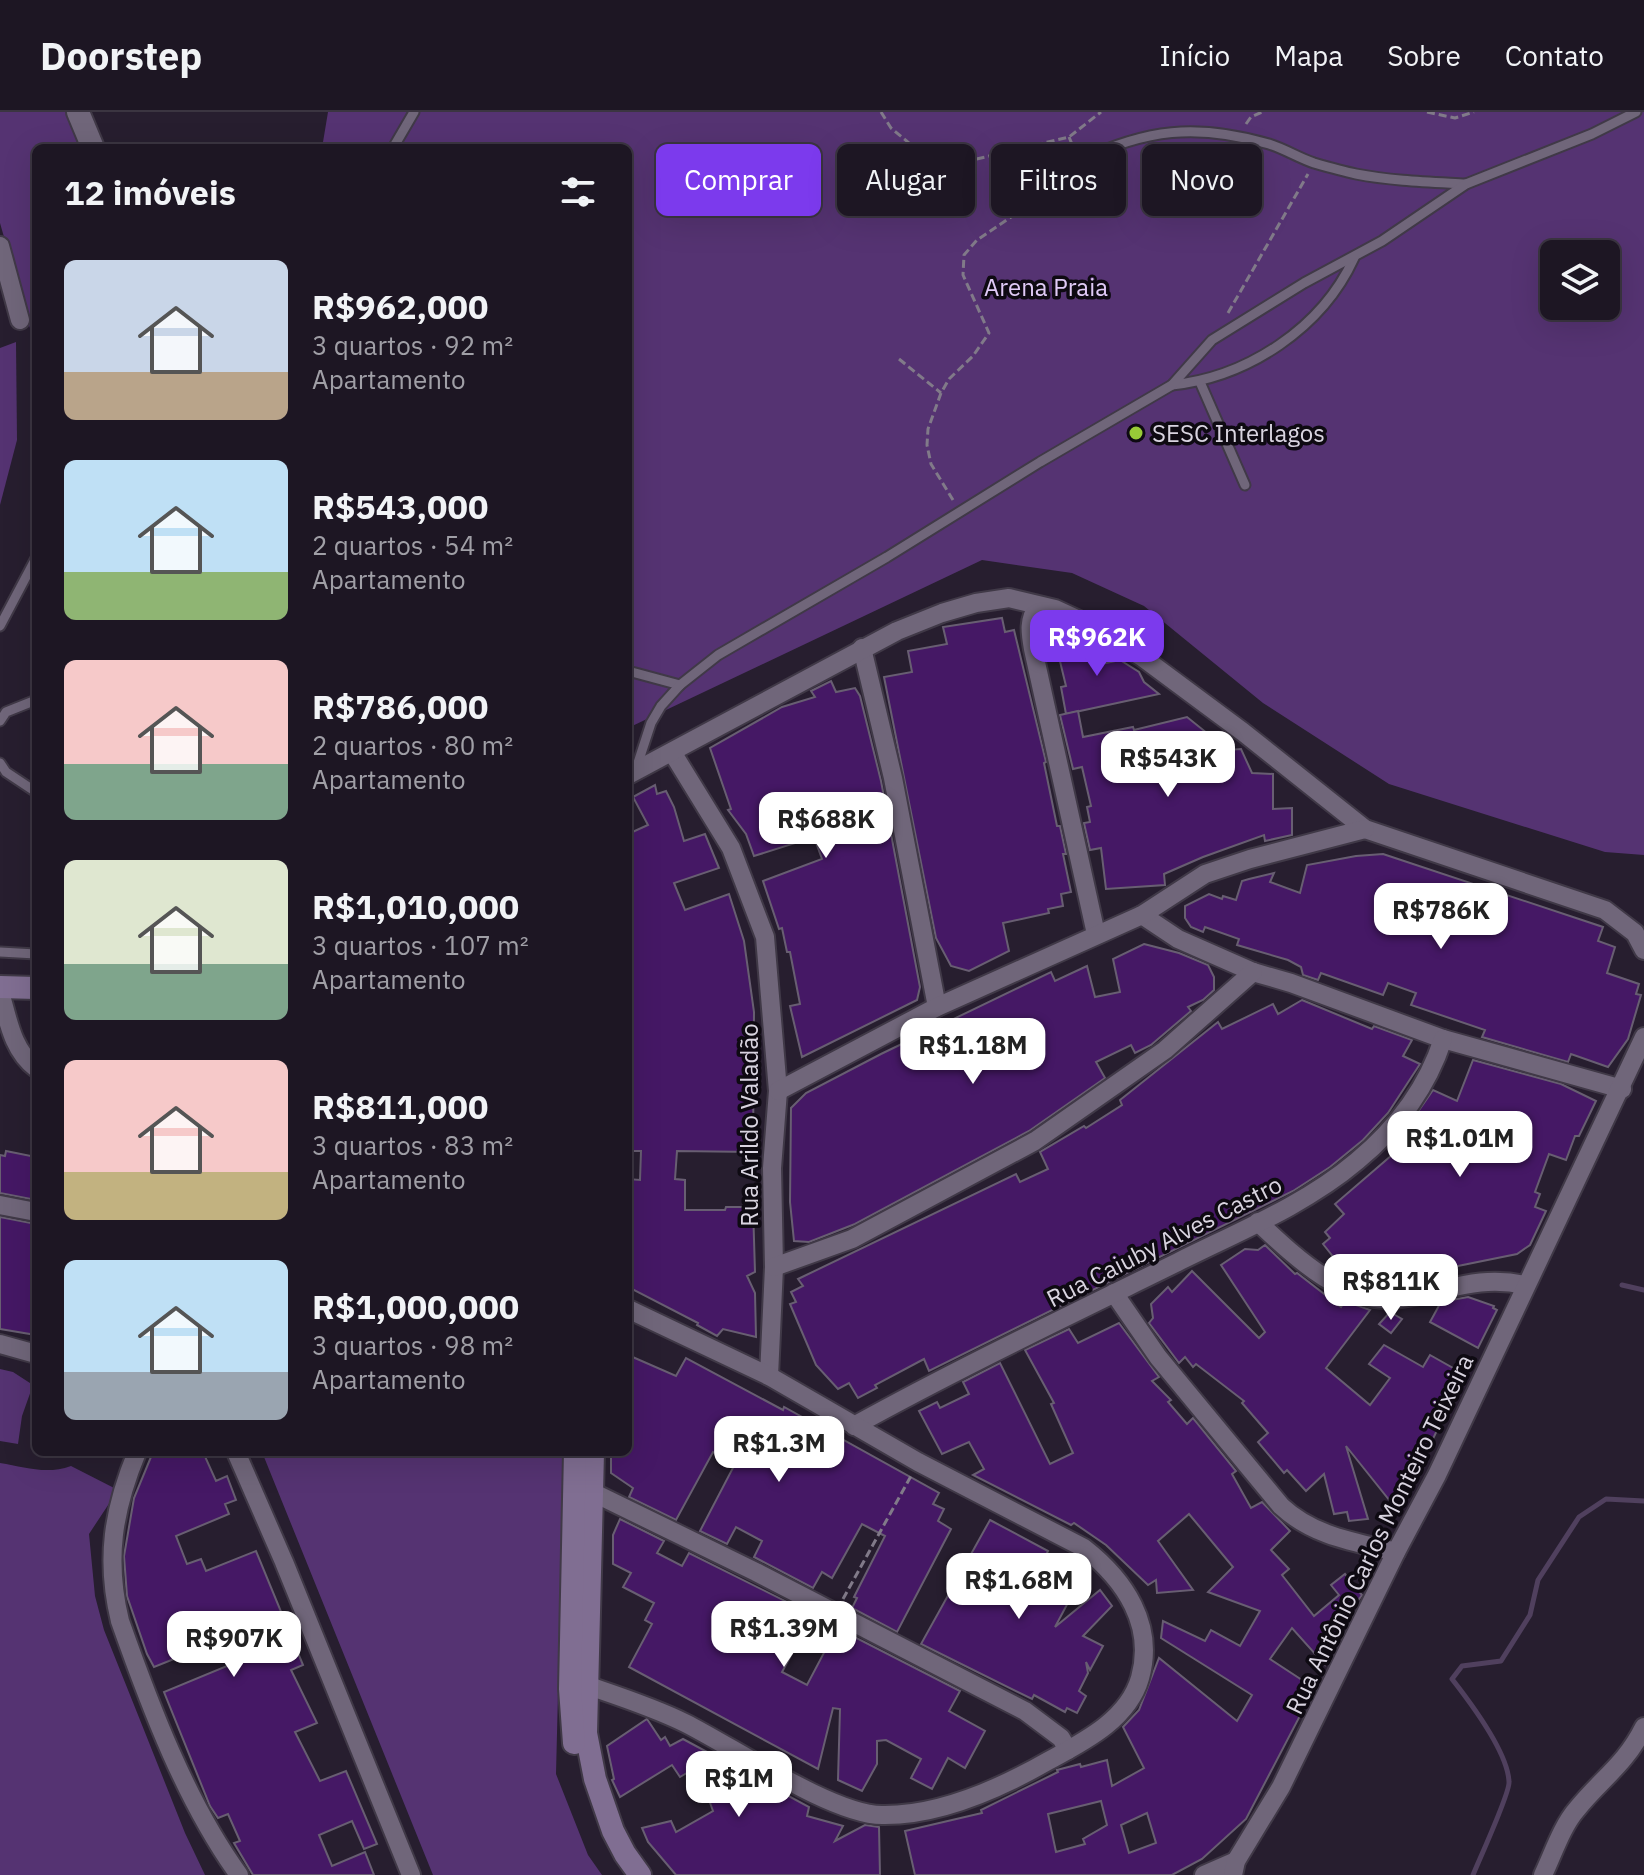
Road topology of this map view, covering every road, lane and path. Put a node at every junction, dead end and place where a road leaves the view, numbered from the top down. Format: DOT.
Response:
graph roads {
  1 [pos="78,112"];
  2 [pos="414,112"];
  3 [pos="881,112"];
  4 [pos="1101,112"];
  5 [pos="1262,112"];
  6 [pos="1427,112"];
  7 [pos="1474,112"];
  8 [pos="1636,112"];
  9 [pos="1237,136"];
  10 [pos="91,144"];
  11 [pos="395,144"];
  12 [pos="1118,144"];
  13 [pos="1314,163"];
  14 [pos="1466,184"];
  15 [pos="1013,216"];
  16 [pos="0,246"];
  17 [pos="1354,257"];
  18 [pos="20,320"];
  19 [pos="1212,340"];
  20 [pos="899,359"];
  21 [pos="1200,382"];
  22 [pos="1172,385"];
  23 [pos="941,393"];
  24 [pos="1245,485"];
  25 [pos="959,513"];
  26 [pos="32,566"];
  27 [pos="1038,606"];
  28 [pos="0,626"];
  29 [pos="862,648"];
  30 [pos="632,672"];
  31 [pos="680,685"];
  32 [pos="32,702"];
  33 [pos="0,721"];
  34 [pos="672,752"];
  35 [pos="0,763"];
  36 [pos="632,771"];
  37 [pos="632,773"];
  38 [pos="32,789"];
  39 [pos="1365,829"];
  40 [pos="1142,915"];
  41 [pos="1096,934"];
  42 [pos="1644,950"];
  43 [pos="0,952"];
  44 [pos="32,954"];
  45 [pos="1253,972"];
  46 [pos="32,988"];
  47 [pos="0,990"];
  48 [pos="937,1007"];
  49 [pos="1644,1037"];
  50 [pos="1443,1039"];
  51 [pos="32,1065"];
  52 [pos="1622,1089"];
  53 [pos="778,1091"];
  54 [pos="0,1205"];
  55 [pos="32,1211"];
  56 [pos="1258,1222"];
  57 [pos="774,1267"];
  58 [pos="1525,1285"];
  59 [pos="1114,1293"];
  60 [pos="632,1311"];
  61 [pos="0,1344"];
  62 [pos="32,1353"];
  63 [pos="769,1376"];
  64 [pos="854,1426"];
  65 [pos="136,1456"];
  66 [pos="238,1456"];
  67 [pos="576,1456"];
  68 [pos="592,1456"];
  69 [pos="918,1462"];
  70 [pos="583,1491"];
  71 [pos="1396,1552"];
  72 [pos="835,1613"];
  73 [pos="579,1688"];
  74 [pos="1644,1727"];
  75 [pos="1068,1750"];
  76 [pos="1234,1868"];
  77 [pos="239,1875"];
  78 [pos="411,1875"];
  79 [pos="624,1875"];
  80 [pos="640,1875"];
  81 [pos="1204,1875"];
  82 [pos="1543,1875"];
  1 -- 10 [label="street"];
  2 -- 11 [label="lane"];
  3 -- 4 [label="path"];
  5 -- 9 [label="path"];
  6 -- 7 [label="path"];
  8 -- 14 [label="lane"];
  9 -- 12 [label="lane"];
  9 -- 13 [label="lane"];
  13 -- 14 [label="lane"];
  13 -- 19 [label="path"];
  14 -- 17 [label="lane"];
  15 -- 23 [label="path"];
  16 -- 18 [label="street"];
  17 -- 19 [label="lane"];
  17 -- 21 [label="lane"];
  19 -- 22 [label="lane"];
  20 -- 23 [label="path"];
  21 -- 22 [label="lane"];
  21 -- 24 [label="lane"];
  22 -- 25 [label="lane"];
  23 -- 25 [label="path"];
  25 -- 31 [label="lane"];
  26 -- 28 [label="lane"];
  27 -- 29 [label="street"];
  27 -- 39 [label="street"];
  27 -- 41 [label="street"];
  29 -- 34 [label="street"];
  29 -- 48 [label="street"];
  30 -- 31 [label="lane"];
  31 -- 36 [label="lane"];
  32 -- 33 [label="lane"];
  34 -- 37 [label="street"];
  34 -- 53 [label="street, Rua Arildo Valadão"];
  35 -- 38 [label="lane"];
  39 -- 40 [label="street"];
  39 -- 42 [label="street"];
  40 -- 41 [label="street"];
  40 -- 45 [label="street"];
  41 -- 48 [label="street"];
  43 -- 44 [label="lane"];
  45 -- 50 [label="street"];
  45 -- 57 [label="street"];
  46 -- 47 [label="main road"];
  47 -- 51 [label="street"];
  48 -- 53 [label="street"];
  49 -- 52 [label="street, Rua Antônio Carlos Monteiro Teixeira"];
  50 -- 52 [label="street"];
  50 -- 56 [label="street, Rua Caiuby Alves Castro"];
  52 -- 58 [label="street, Rua Antônio Carlos Monteiro Teixeira"];
  53 -- 57 [label="street, Rua Arildo Valadão"];
  54 -- 55 [label="street"];
  56 -- 58 [label="street"];
  56 -- 59 [label="street, Rua Caiuby Alves Castro"];
  57 -- 63 [label="street, Rua Arildo Valadão"];
  58 -- 71 [label="street, Rua Antônio Carlos Monteiro Teixeira"];
  59 -- 64 [label="street, Rua Caiuby Alves Castro"];
  59 -- 71 [label="street"];
  60 -- 63 [label="street"];
  61 -- 62 [label="street"];
  63 -- 64 [label="street"];
  64 -- 69 [label="street"];
  65 -- 77 [label="street"];
  66 -- 78 [label="street"];
  67 -- 70 [label="main road"];
  68 -- 70 [label="main road"];
  69 -- 72 [label="path"];
  69 -- 75 [label="street"];
  70 -- 72 [label="street"];
  70 -- 73 [label="main road"];
  71 -- 76 [label="street, Rua Antônio Carlos Monteiro Teixeira"];
  72 -- 75 [label="street"];
  73 -- 75 [label="street"];
  73 -- 79 [label="main road"];
  73 -- 80 [label="main road"];
  74 -- 82 [label="street"];
  76 -- 81 [label="street"];
}
